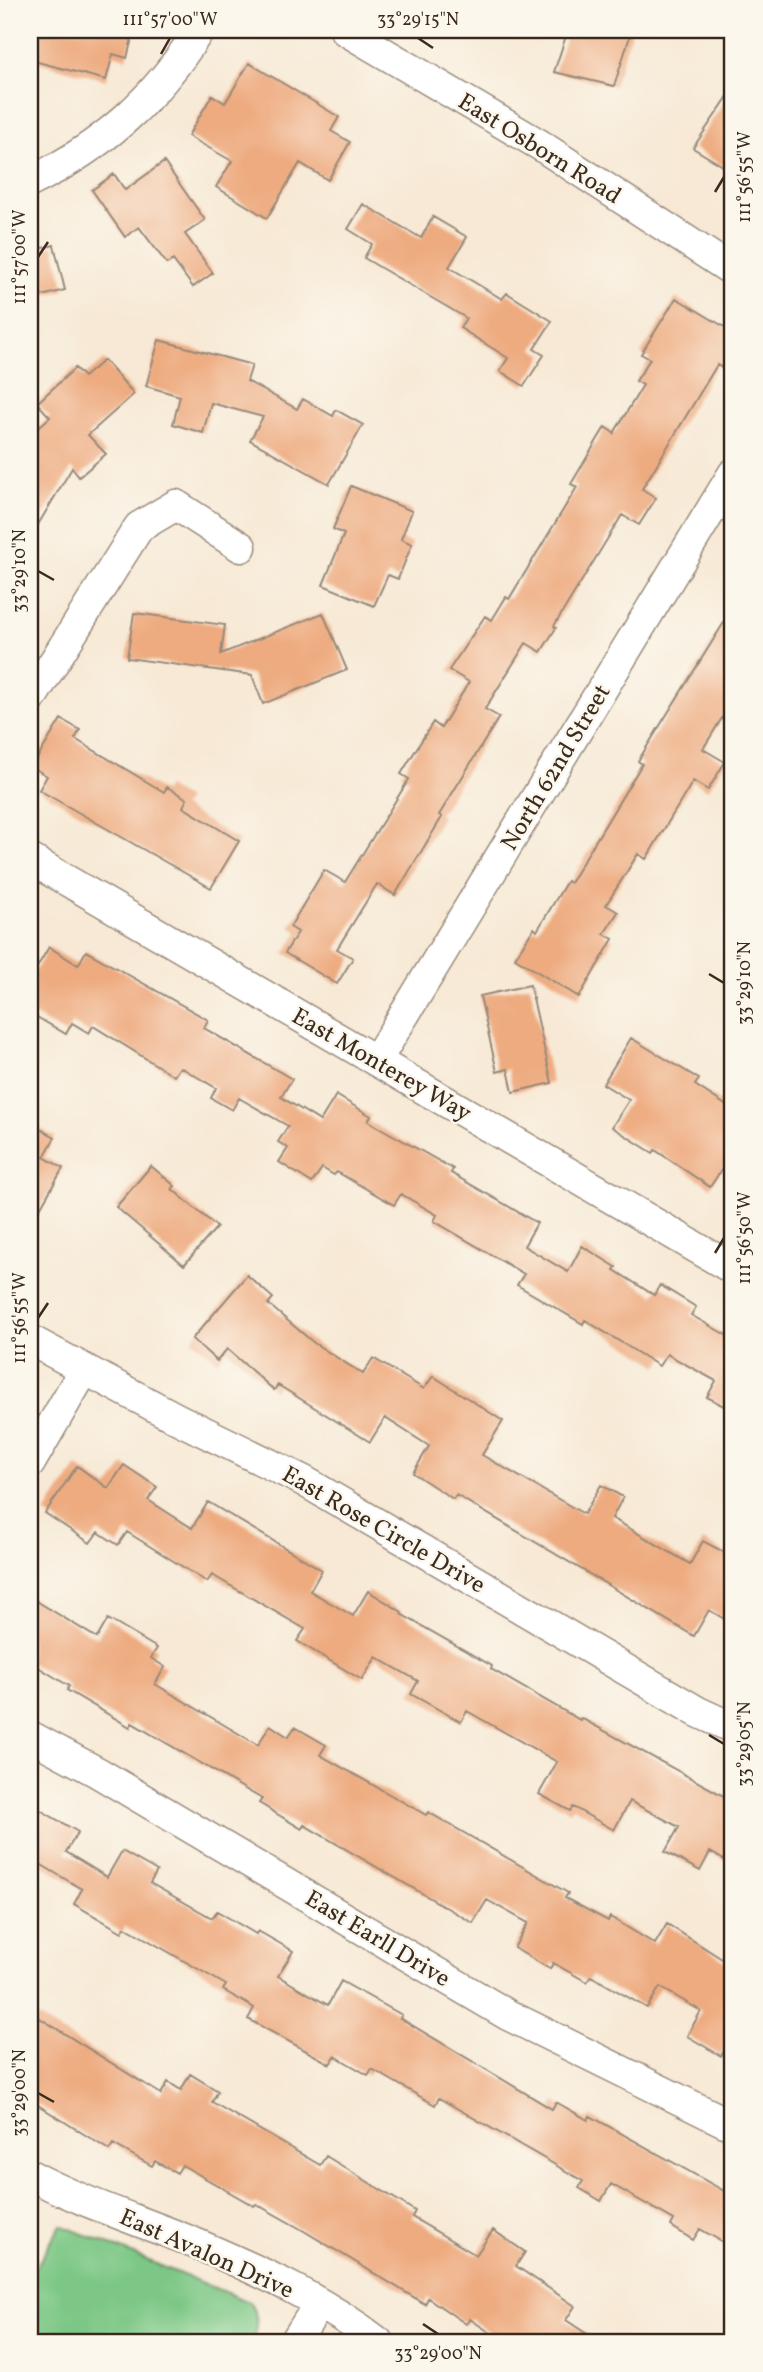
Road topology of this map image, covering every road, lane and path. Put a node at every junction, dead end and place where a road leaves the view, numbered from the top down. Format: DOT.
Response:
graph roads {
  1 [pos="199,30"];
  2 [pos="345,30"];
  3 [pos="30,182"];
  4 [pos="733,271"];
  5 [pos="733,474"];
  6 [pos="241,547"];
  7 [pos="30,700"];
  8 [pos="30,859"];
  9 [pos="376,1061"];
  10 [pos="733,1269"];
  11 [pos="30,1340"];
  12 [pos="85,1370"];
  13 [pos="30,1463"];
  14 [pos="733,1728"];
  15 [pos="30,1736"];
  16 [pos="733,2126"];
  17 [pos="30,2175"];
  18 [pos="319,2304"];
  19 [pos="295,2342"];
  20 [pos="378,2342"];
  1 -- 3 [label="street"];
  2 -- 4 [label="street, East Osborn Road"];
  5 -- 9 [label="street, North 62nd Street"];
  6 -- 7 [label="street"];
  8 -- 9 [label="street, East Monterey Way"];
  9 -- 10 [label="street, East Monterey Way"];
  11 -- 12 [label="street, East Rose Circle Drive"];
  12 -- 13 [label="street"];
  12 -- 14 [label="street, East Rose Circle Drive"];
  15 -- 16 [label="street, East Earll Drive"];
  17 -- 18 [label="street, East Avalon Drive"];
  18 -- 19 [label="street"];
  18 -- 20 [label="street, East Avalon Drive"];
}
